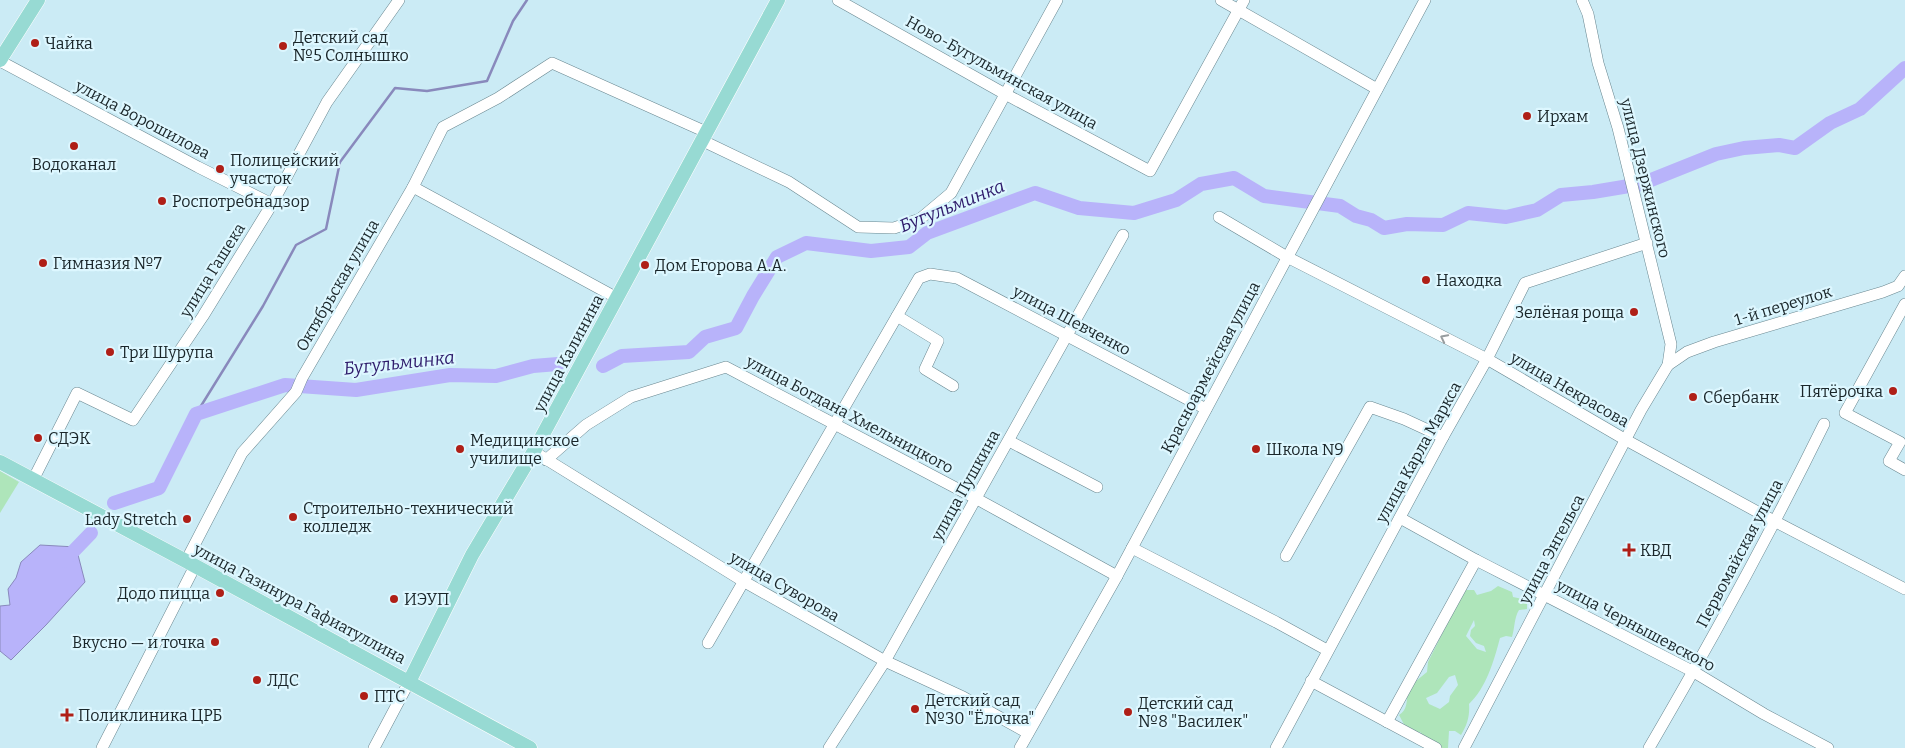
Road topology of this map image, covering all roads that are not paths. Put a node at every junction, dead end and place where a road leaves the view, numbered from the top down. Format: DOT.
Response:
graph roads {
  1 [pos="38,0"];
  2 [pos="399,0"];
  3 [pos="778,0"];
  4 [pos="838,0"];
  5 [pos="1057,0"];
  6 [pos="1221,0"];
  7 [pos="1425,0"];
  8 [pos="1582,0"];
  9 [pos="1242,5"];
  10 [pos="0,60"];
  11 [pos="1377,88"];
  12 [pos="1005,94"];
  13 [pos="704,136"];
  14 [pos="413,187"];
  15 [pos="272,204"];
  16 [pos="1219,217"];
  17 [pos="1124,235"];
  18 [pos="1647,243"];
  19 [pos="1287,257"];
  20 [pos="1905,276"];
  21 [pos="1902,290"];
  22 [pos="617,298"];
  23 [pos="1905,304"];
  24 [pos="897,316"];
  25 [pos="1067,337"];
  26 [pos="1487,360"];
  27 [pos="1668,365"];
  28 [pos="953,386"];
  29 [pos="1206,409"];
  30 [pos="835,424"];
  31 [pos="1824,424"];
  32 [pos="1443,438"];
  33 [pos="1626,440"];
  34 [pos="1009,441"];
  35 [pos="534,452"];
  36 [pos="546,460"];
  37 [pos="0,462"];
  38 [pos="1905,470"];
  39 [pos="33,480"];
  40 [pos="1097,487"];
  41 [pos="977,499"];
  42 [pos="1400,518"];
  43 [pos="1776,522"];
  44 [pos="1132,548"];
  45 [pos="1286,556"];
  46 [pos="1476,560"];
  47 [pos="190,563"];
  48 [pos="1117,576"];
  49 [pos="743,581"];
  50 [pos="1905,589"];
  51 [pos="1545,596"];
  52 [pos="708,643"];
  53 [pos="1327,650"];
  54 [pos="885,661"];
  55 [pos="1694,672"];
  56 [pos="1311,681"];
  57 [pos="408,682"];
  58 [pos="1387,722"];
  59 [pos="1028,733"];
  60 [pos="102,748"];
  61 [pos="374,748"];
  62 [pos="530,748"];
  63 [pos="829,748"];
  64 [pos="1020,748"];
  65 [pos="1276,748"];
  66 [pos="1436,748"];
  67 [pos="1464,748"];
  68 [pos="1649,748"];
  69 [pos="1828,748"];
  1 -- 10 [label="main road"];
  2 -- 15 [label="street, улица Гашека"];
  3 -- 13 [label="main road, улица Калинина"];
  4 -- 12 [label="street, Ново-Бугульминская улица"];
  5 -- 12 [label="street"];
  6 -- 9 [label="street"];
  7 -- 11 [label="street, Красноармейская улица"];
  8 -- 18 [label="street, улица Дзержинского"];
  9 -- 11 [label="street"];
  9 -- 12 [label="street, Ново-Бугульминская улица"];
  10 -- 15 [label="street, улица Ворошилова"];
  11 -- 19 [label="street, Красноармейская улица"];
  12 -- 13 [label="street"];
  13 -- 14 [label="street, Октябрьская улица"];
  13 -- 22 [label="main road, улица Калинина"];
  14 -- 22 [label="street"];
  14 -- 47 [label="street, Октябрьская улица"];
  15 -- 39 [label="street, улица Гашека"];
  16 -- 19 [label="street, улица Некрасова"];
  17 -- 25 [label="street, улица Пушкина"];
  18 -- 26 [label="street, улица Карла Маркса"];
  18 -- 27 [label="street, улица Дзержинского"];
  26 -- 19 [label="street, улица Некрасова, one-way"];
  19 -- 29 [label="street, Красноармейская улица"];
  20 -- 21 [label="street, 1-й переулок"];
  21 -- 27 [label="street, 1-й переулок"];
  22 -- 35 [label="main road, улица Калинина"];
  23 -- 38 [label="street"];
  24 -- 25 [label="street, улица Шевченко"];
  24 -- 28 [label="street"];
  24 -- 30 [label="street"];
  25 -- 29 [label="street, улица Шевченко"];
  25 -- 34 [label="street, улица Пушкина"];
  26 -- 32 [label="street, улица Карла Маркса"];
  26 -- 33 [label="street, улица Некрасова"];
  27 -- 33 [label="street, улица Энгельса"];
  29 -- 44 [label="street, Красноармейская улица"];
  30 -- 36 [label="street, улица Богдана Хмельницкого"];
  30 -- 41 [label="street, улица Богдана Хмельницкого"];
  30 -- 49 [label="street"];
  31 -- 43 [label="street, Первомайская улица"];
  32 -- 42 [label="street, улица Карла Маркса"];
  32 -- 45 [label="street"];
  33 -- 43 [label="street, улица Некрасова"];
  33 -- 51 [label="street, улица Энгельса"];
  34 -- 40 [label="street"];
  34 -- 41 [label="street, улица Пушкина"];
  35 -- 36 [label="street, улица Суворова"];
  35 -- 57 [label="main road, улица Калинина"];
  36 -- 49 [label="street, улица Суворова"];
  37 -- 39 [label="main road, улица Газинура Гафиатуллина"];
  39 -- 47 [label="main road, улица Газинура Гафиатуллина"];
  41 -- 48 [label="street, улица Богдана Хмельницкого"];
  41 -- 54 [label="street, улица Пушкина"];
  42 -- 46 [label="street, улица Чернышевского"];
  42 -- 53 [label="street, улица Карла Маркса"];
  43 -- 50 [label="street, улица Некрасова"];
  43 -- 55 [label="street, Первомайская улица"];
  44 -- 48 [label="street, Красноармейская улица"];
  44 -- 53 [label="street"];
  46 -- 51 [label="street, улица Чернышевского"];
  46 -- 58 [label="street"];
  47 -- 57 [label="main road, улица Газинура Гафиатуллина"];
  47 -- 60 [label="street, Октябрьская улица"];
  48 -- 59 [label="street, Красноармейская улица"];
  49 -- 52 [label="street"];
  49 -- 54 [label="street, улица Суворова"];
  51 -- 55 [label="street, улица Чернышевского"];
  51 -- 67 [label="street, улица Энгельса"];
  53 -- 56 [label="street, улица Карла Маркса"];
  54 -- 59 [label="street, улица Суворова"];
  54 -- 63 [label="street, улица Пушкина"];
  55 -- 68 [label="street, Первомайская улица"];
  55 -- 69 [label="street, улица Чернышевского"];
  56 -- 58 [label="street"];
  56 -- 65 [label="street, улица Карла Маркса"];
  57 -- 61 [label="street, улица Калинина"];
  57 -- 62 [label="main road, улица Газинура Гафиатуллина"];
  58 -- 66 [label="street"];
  59 -- 64 [label="street, Красноармейская улица"];
}
